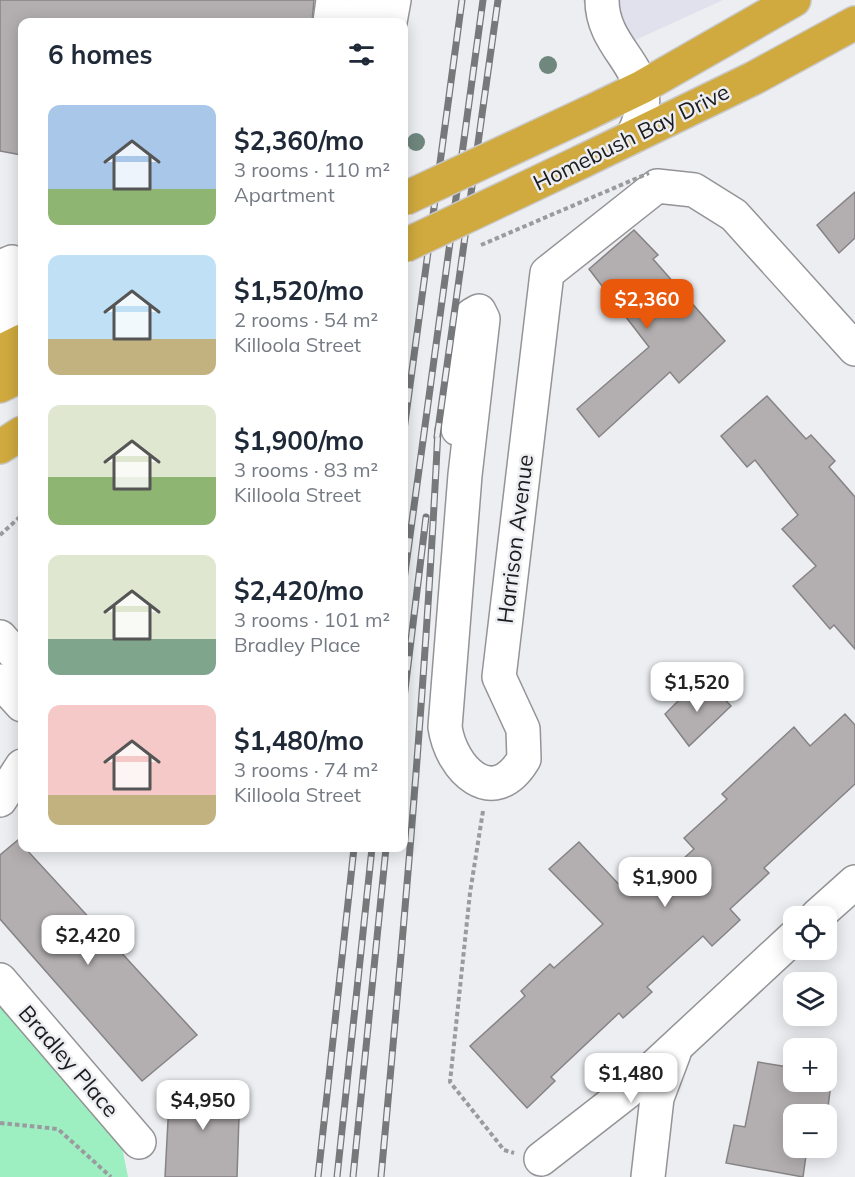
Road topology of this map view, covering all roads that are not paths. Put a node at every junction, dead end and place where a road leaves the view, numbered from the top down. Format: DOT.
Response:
graph roads {
  1 [pos="333,0"];
  2 [pos="366,0"];
  3 [pos="394,0"];
  4 [pos="602,0"];
  5 [pos="794,0"];
  6 [pos="331,18"];
  7 [pos="363,18"];
  8 [pos="391,18"];
  9 [pos="855,22"];
  10 [pos="642,87"];
  11 [pos="632,137"];
  12 [pos="408,197"];
  13 [pos="408,244"];
  14 [pos="11,273"];
  15 [pos="0,298"];
  16 [pos="18,318"];
  17 [pos="0,324"];
  18 [pos="18,343"];
  19 [pos="855,350"];
  20 [pos="0,352"];
  21 [pos="18,377"];
  22 [pos="0,386"];
  23 [pos="458,429"];
  24 [pos="18,435"];
  25 [pos="0,447"];
  26 [pos="0,637"];
  27 [pos="18,657"];
  28 [pos="0,681"];
  29 [pos="18,701"];
  30 [pos="18,772"];
  31 [pos="0,800"];
  32 [pos="855,882"];
  33 [pos="828,906"];
  34 [pos="783,948"];
  35 [pos="0,980"];
  36 [pos="677,1046"];
  37 [pos="139,1142"];
  38 [pos="541,1159"];
  39 [pos="648,1177"];
  1 -- 6 [label="street"];
  2 -- 7 [label="street"];
  3 -- 8 [label="street"];
  4 -- 10 [label="street"];
  5 -- 10 [label="highway, Homebush Bay Drive"];
  9 -- 11 [label="highway, Homebush Bay Drive"];
  10 -- 11 [label="street"];
  10 -- 12 [label="highway, Homebush Bay Drive, bridge"];
  11 -- 13 [label="highway, Homebush Bay Drive, bridge"];
  14 -- 15 [label="street"];
  16 -- 17 [label="street"];
  18 -- 20 [label="highway"];
  19 -- 23 [label="street, Harrison Avenue"];
  21 -- 22 [label="highway"];
  24 -- 25 [label="highway"];
  26 -- 27 [label="street"];
  28 -- 29 [label="street"];
  30 -- 31 [label="street"];
  32 -- 33 [label="street"];
  34 -- 36 [label="street"];
  35 -- 37 [label="street, Bradley Place"];
  36 -- 38 [label="street"];
  36 -- 39 [label="street"];
}
